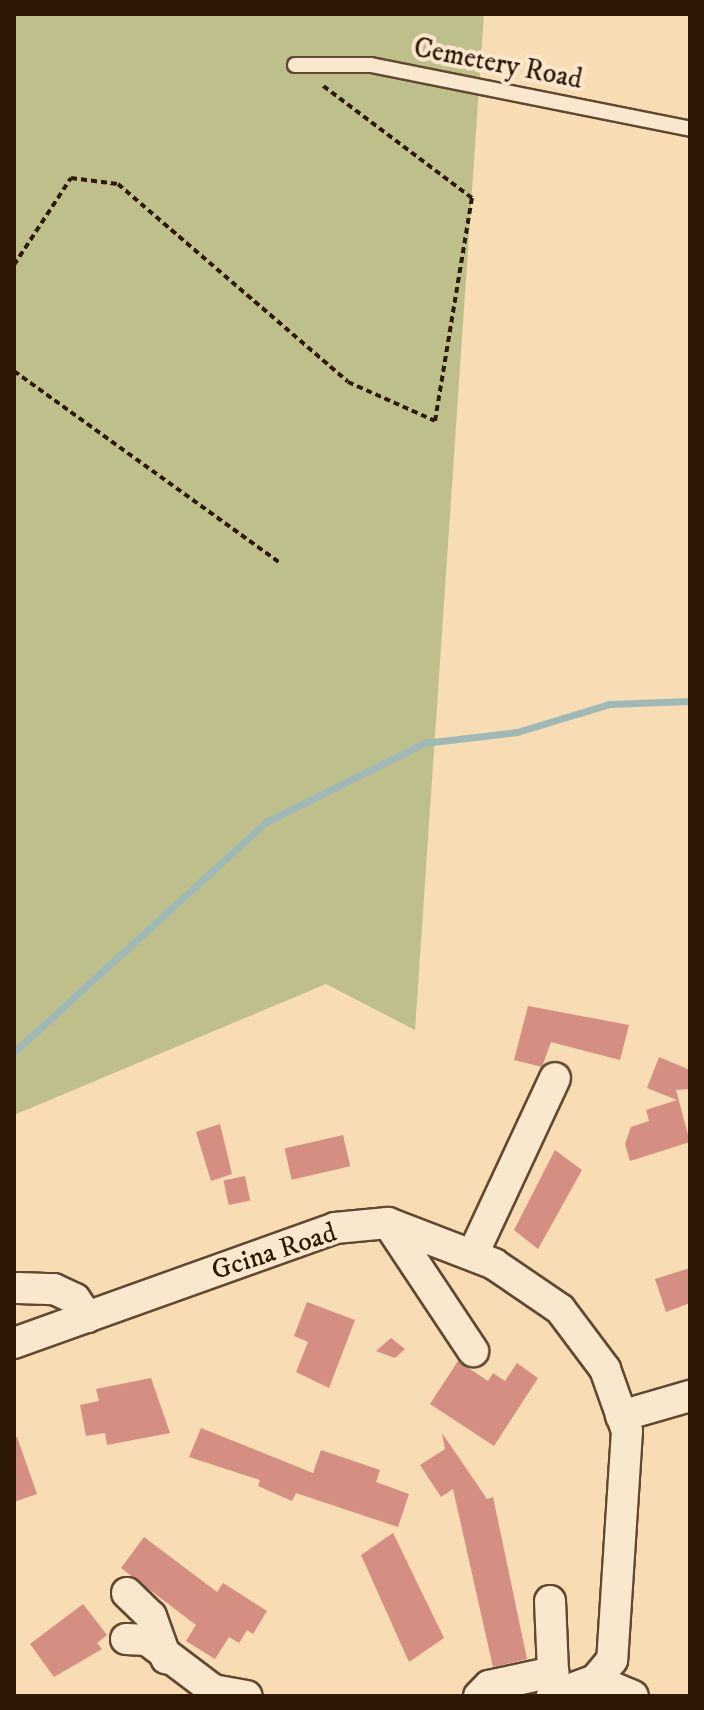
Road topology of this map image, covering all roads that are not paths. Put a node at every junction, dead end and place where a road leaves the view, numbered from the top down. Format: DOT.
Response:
graph roads {
  1 [pos="295,65"];
  2 [pos="690,129"];
  3 [pos="555,1078"];
  4 [pos="388,1223"];
  5 [pos="473,1254"];
  6 [pos="18,1288"];
  7 [pos="87,1317"];
  8 [pos="14,1343"];
  9 [pos="473,1351"];
  10 [pos="690,1396"];
  11 [pos="621,1416"];
  12 [pos="127,1593"];
  13 [pos="550,1601"];
  14 [pos="126,1639"];
  15 [pos="166,1658"];
  16 [pos="595,1680"];
  17 [pos="242,1695"];
  18 [pos="479,1696"];
  19 [pos="552,1696"];
  20 [pos="633,1696"];
  1 -- 2 [label="lane, Cemetery Road"];
  3 -- 5 [label="street"];
  4 -- 5 [label="street, Gcina Road"];
  4 -- 7 [label="street, Gcina Road"];
  4 -- 9 [label="street"];
  5 -- 11 [label="street, Gcina Road"];
  6 -- 7 [label="street"];
  7 -- 8 [label="street, Gcina Road"];
  10 -- 11 [label="street"];
  11 -- 16 [label="street, Gcina Road"];
  12 -- 15 [label="street"];
  13 -- 18 [label="street"];
  14 -- 15 [label="street"];
  15 -- 17 [label="street"];
  16 -- 19 [label="street"];
  16 -- 20 [label="street"];
}
